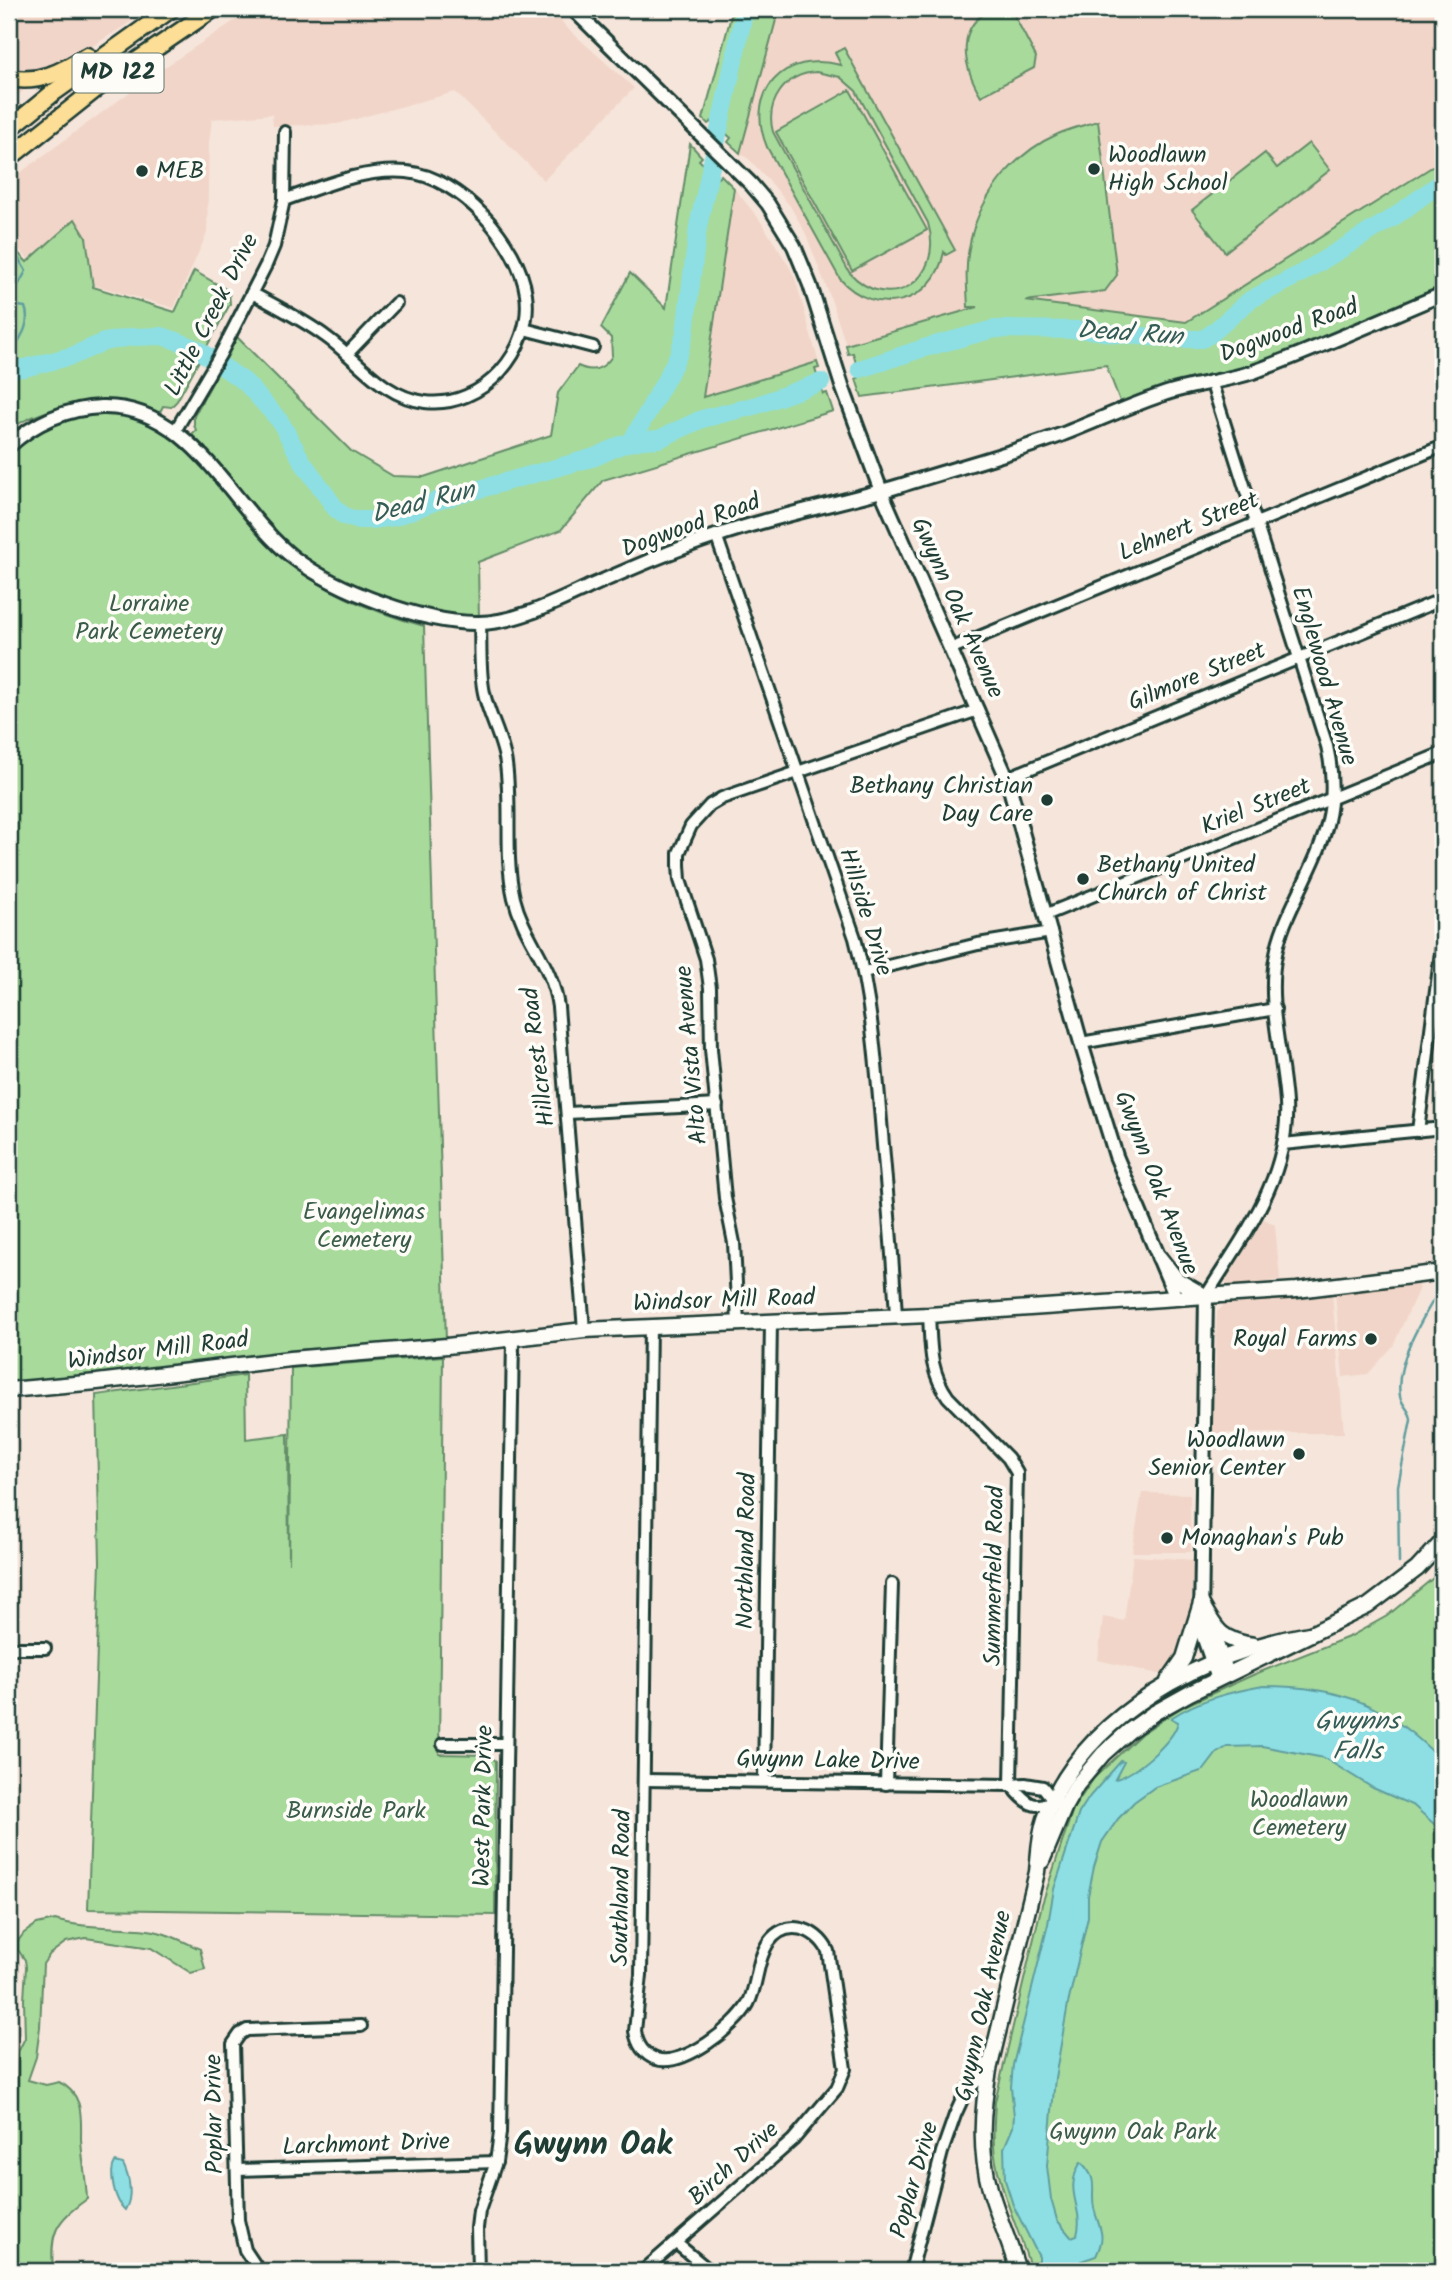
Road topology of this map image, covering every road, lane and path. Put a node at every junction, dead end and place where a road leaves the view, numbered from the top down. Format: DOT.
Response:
graph roads {
  1 [pos="160,9"];
  2 [pos="171,9"];
  3 [pos="213,9"];
  4 [pos="573,9"];
  5 [pos="9,78"];
  6 [pos="10,126"];
  7 [pos="285,132"];
  8 [pos="27,142"];
  9 [pos="9,158"];
  10 [pos="284,200"];
  11 [pos="252,293"];
  12 [pos="1443,294"];
  13 [pos="396,303"];
  14 [pos="524,329"];
  15 [pos="593,347"];
  16 [pos="347,354"];
  17 [pos="1211,381"];
  18 [pos="175,431"];
  19 [pos="9,446"];
  20 [pos="1443,446"];
  21 [pos="881,491"];
  22 [pos="1255,523"];
  23 [pos="716,535"];
  24 [pos="1443,599"];
  25 [pos="480,623"];
  26 [pos="950,649"];
  27 [pos="1298,658"];
  28 [pos="978,710"];
  29 [pos="1443,753"];
  30 [pos="797,771"];
  31 [pos="1007,778"];
  32 [pos="1333,798"];
  33 [pos="1045,915"];
  34 [pos="1051,932"];
  35 [pos="1443,936"];
  36 [pos="864,972"];
  37 [pos="1275,1009"];
  38 [pos="1082,1043"];
  39 [pos="717,1105"];
  40 [pos="568,1112"];
  41 [pos="1443,1128"];
  42 [pos="1418,1131"];
  43 [pos="1283,1144"];
  44 [pos="1159,1257"];
  45 [pos="1443,1272"];
  46 [pos="1206,1296"];
  47 [pos="1176,1298"];
  48 [pos="929,1315"];
  49 [pos="896,1317"];
  50 [pos="771,1322"];
  51 [pos="738,1323"];
  52 [pos="650,1326"];
  53 [pos="584,1330"];
  54 [pos="513,1339"];
  55 [pos="9,1391"];
  56 [pos="1443,1541"];
  57 [pos="892,1584"];
  58 [pos="1201,1603"];
  59 [pos="1309,1634"];
  60 [pos="1259,1645"];
  61 [pos="9,1648"];
  62 [pos="45,1648"];
  63 [pos="1217,1660"];
  64 [pos="1223,1677"];
  65 [pos="1165,1685"];
  66 [pos="443,1744"];
  67 [pos="506,1744"];
  68 [pos="645,1780"];
  69 [pos="764,1781"];
  70 [pos="886,1783"];
  71 [pos="1011,1786"];
  72 [pos="1059,1803"];
  73 [pos="361,2026"];
  74 [pos="989,2070"];
  75 [pos="843,2078"];
  76 [pos="496,2162"];
  77 [pos="237,2170"];
  78 [pos="676,2243"];
  79 [pos="258,2271"];
  80 [pos="478,2271"];
  81 [pos="643,2271"];
  82 [pos="710,2271"];
  83 [pos="911,2271"];
  84 [pos="1018,2271"];
  1 -- 5 [label="main road"];
  2 -- 6 [label="main road, MD 122"];
  3 -- 8 [label="main road, MD 122"];
  4 -- 21 [label="street, Gwynn Oak Avenue"];
  6 -- 8 [label="street"];
  7 -- 10 [label="street, Little Creek Drive"];
  8 -- 9 [label="main road, MD 122"];
  10 -- 11 [label="street, Little Creek Drive"];
  10 -- 14 [label="street"];
  11 -- 16 [label="street"];
  11 -- 18 [label="street, Little Creek Drive"];
  12 -- 17 [label="street, Dogwood Road"];
  13 -- 16 [label="street"];
  14 -- 15 [label="street"];
  14 -- 16 [label="street"];
  17 -- 21 [label="street, Dogwood Road"];
  17 -- 22 [label="street, Englewood Avenue"];
  18 -- 19 [label="street, Dogwood Road"];
  18 -- 25 [label="street, Dogwood Road"];
  20 -- 22 [label="street, Lehnert Street"];
  21 -- 23 [label="street, Dogwood Road"];
  21 -- 26 [label="street, Gwynn Oak Avenue"];
  22 -- 26 [label="street, Lehnert Street"];
  22 -- 27 [label="street, Englewood Avenue"];
  23 -- 25 [label="street, Dogwood Road"];
  23 -- 30 [label="street, Hillside Drive"];
  24 -- 27 [label="street, Gilmore Street"];
  25 -- 40 [label="street, Hillcrest Road"];
  26 -- 28 [label="street, Gwynn Oak Avenue"];
  27 -- 31 [label="street, Gilmore Street"];
  27 -- 32 [label="street, Englewood Avenue"];
  28 -- 30 [label="street, Alto Vista Avenue"];
  28 -- 31 [label="street, Gwynn Oak Avenue"];
  29 -- 32 [label="street, Kriel Street"];
  30 -- 36 [label="street, Hillside Drive"];
  30 -- 39 [label="street, Alto Vista Avenue"];
  31 -- 33 [label="street, Gwynn Oak Avenue"];
  32 -- 33 [label="street, Kriel Street"];
  32 -- 37 [label="street, Englewood Avenue"];
  33 -- 34 [label="street, Gwynn Oak Avenue"];
  34 -- 36 [label="street"];
  34 -- 38 [label="street, Gwynn Oak Avenue"];
  35 -- 42 [label="street"];
  36 -- 49 [label="street, Hillside Drive"];
  37 -- 38 [label="street"];
  37 -- 43 [label="street, Englewood Avenue"];
  38 -- 44 [label="street, Gwynn Oak Avenue"];
  39 -- 40 [label="street"];
  39 -- 51 [label="street, Alto Vista Avenue"];
  40 -- 53 [label="street, Hillcrest Road"];
  41 -- 42 [label="street"];
  42 -- 43 [label="street"];
  43 -- 46 [label="street, Englewood Avenue"];
  44 -- 46 [label="main road"];
  44 -- 47 [label="street, Gwynn Oak Avenue"];
  45 -- 46 [label="main road, Windsor Mill Road"];
  46 -- 47 [label="main road, Windsor Mill Road"];
  46 -- 58 [label="street, Gwynn Oak Avenue"];
  47 -- 48 [label="main road, Windsor Mill Road"];
  48 -- 49 [label="main road, Windsor Mill Road"];
  48 -- 71 [label="street, Summerfield Road"];
  49 -- 50 [label="main road, Windsor Mill Road"];
  50 -- 51 [label="main road, Windsor Mill Road"];
  50 -- 69 [label="street, Northland Road"];
  51 -- 52 [label="main road, Windsor Mill Road"];
  52 -- 53 [label="main road, Windsor Mill Road"];
  52 -- 68 [label="street, Southland Road"];
  53 -- 54 [label="main road, Windsor Mill Road"];
  54 -- 55 [label="main road, Windsor Mill Road"];
  54 -- 67 [label="street, West Park Drive"];
  56 -- 59 [label="main road"];
  57 -- 70 [label="street"];
  58 -- 60 [label="main road"];
  58 -- 63 [label="street, Gwynn Oak Avenue"];
  58 -- 65 [label="main road"];
  59 -- 60 [label="main road"];
  59 -- 64 [label="main road"];
  60 -- 63 [label="main road"];
  61 -- 62 [label="street"];
  63 -- 64 [label="street, Gwynn Oak Avenue"];
  63 -- 65 [label="main road, Gwynn Oak Avenue"];
  64 -- 72 [label="main road, Gwynn Oak Avenue"];
  65 -- 72 [label="main road, Gwynn Oak Avenue"];
  66 -- 67 [label="street"];
  67 -- 76 [label="street, West Park Drive"];
  68 -- 69 [label="street, Gwynn Lake Drive"];
  68 -- 75 [label="street, Southland Road"];
  69 -- 70 [label="street, Gwynn Lake Drive"];
  70 -- 71 [label="street, Gwynn Lake Drive"];
  71 -- 72 [label="street, Gwynn Lake Drive"];
  71 -- 72 [label="street"];
  72 -- 74 [label="main road, Gwynn Oak Avenue"];
  73 -- 77 [label="street, Poplar Drive"];
  74 -- 83 [label="street, Poplar Drive"];
  74 -- 84 [label="main road, Gwynn Oak Avenue"];
  75 -- 78 [label="street, Birch Drive"];
  76 -- 77 [label="street, Larchmont Drive"];
  76 -- 80 [label="street, West Park Drive"];
  77 -- 79 [label="street, Poplar Drive"];
  78 -- 81 [label="street, Birch Drive"];
  78 -- 82 [label="street"];
}
